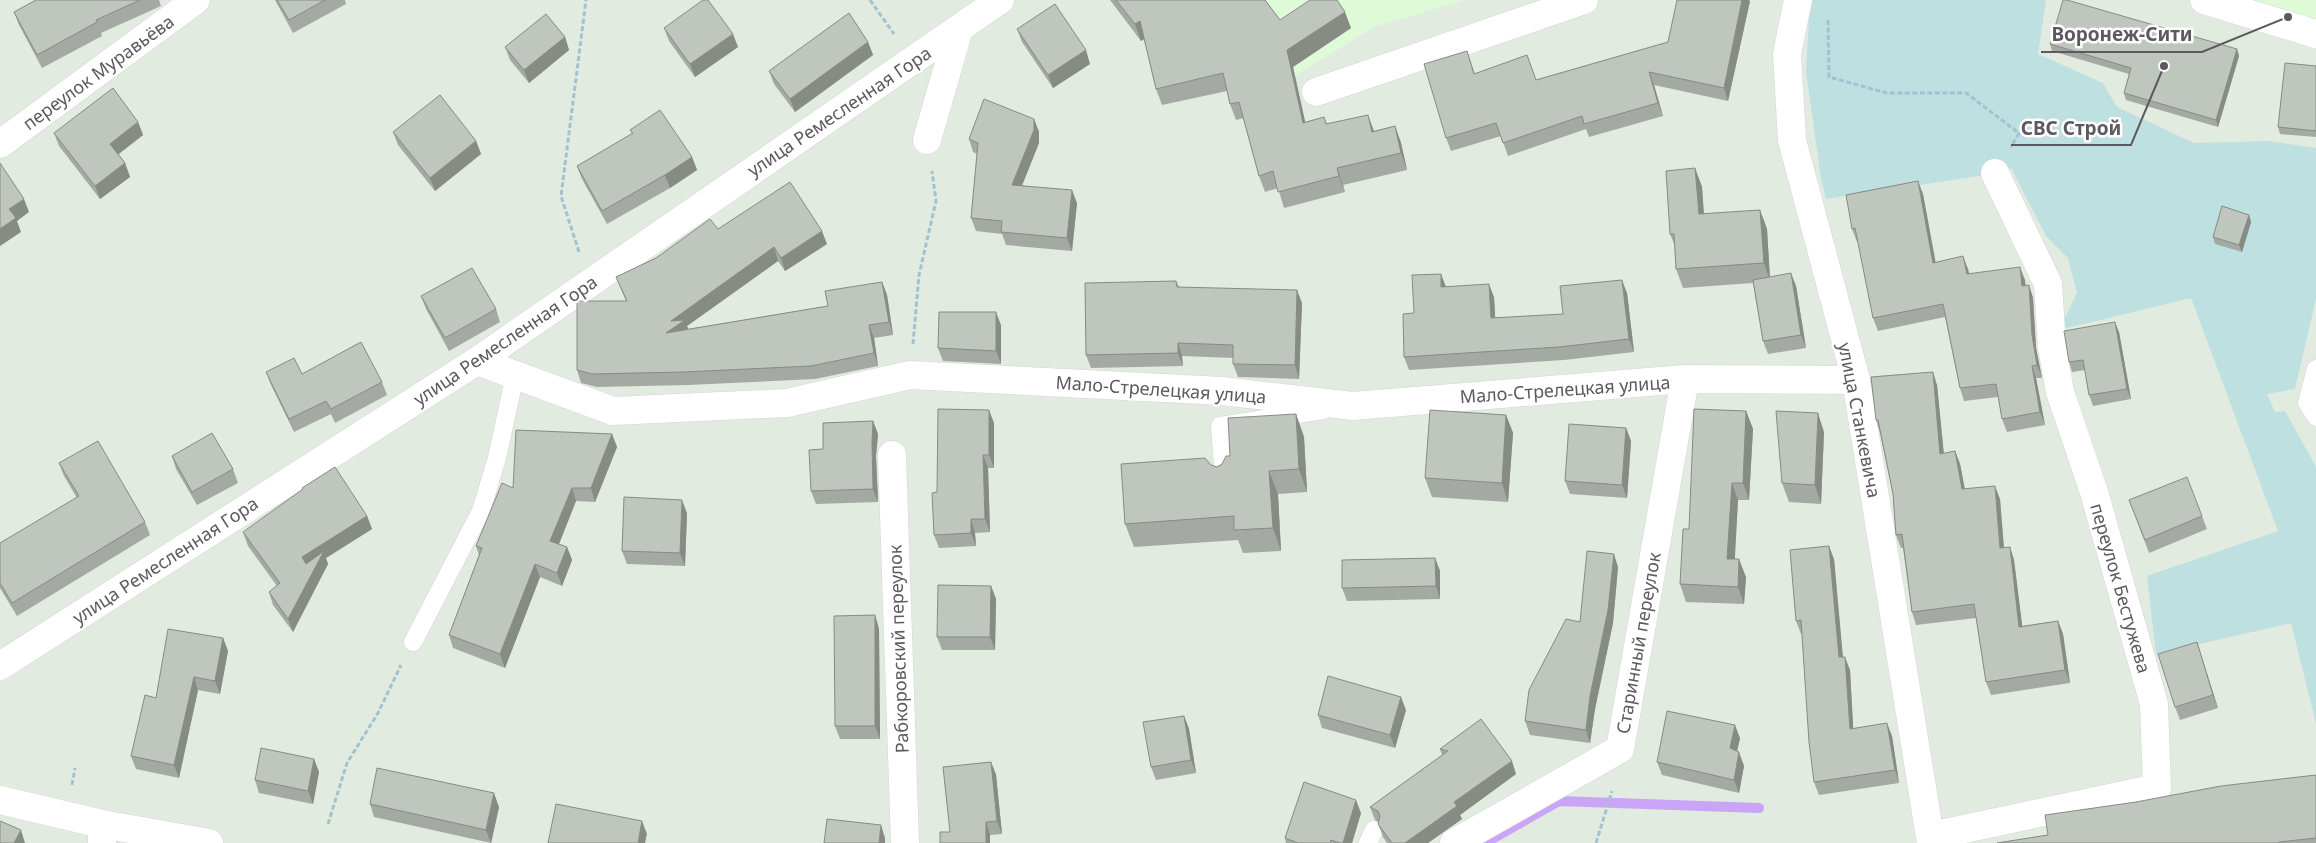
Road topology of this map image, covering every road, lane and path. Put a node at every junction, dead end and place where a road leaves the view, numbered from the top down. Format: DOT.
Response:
graph roads {
  1 [pos="196,0"];
  2 [pos="586,0"];
  3 [pos="870,0"];
  4 [pos="1000,0"];
  5 [pos="1584,0"];
  6 [pos="1798,0"];
  7 [pos="2204,0"];
  8 [pos="1828,19"];
  9 [pos="960,29"];
  10 [pos="2316,34"];
  11 [pos="914,61"];
  12 [pos="1316,92"];
  13 [pos="927,140"];
  14 [pos="0,144"];
  15 [pos="1995,173"];
  16 [pos="589,283"];
  17 [pos="477,361"];
  18 [pos="2316,369"];
  19 [pos="515,375"];
  20 [pos="910,375"];
  21 [pos="1685,379"];
  22 [pos="1856,380"];
  23 [pos="1353,406"];
  24 [pos="2316,417"];
  25 [pos="892,455"];
  26 [pos="1224,479"];
  27 [pos="413,642"];
  28 [pos="0,666"];
  29 [pos="1612,788"];
  30 [pos="0,800"];
  31 [pos="328,824"];
  32 [pos="102,834"];
  33 [pos="1931,840"];
  34 [pos="209,843"];
  35 [pos="905,843"];
  36 [pos="1454,843"];
  37 [pos="1596,843"];
  1 -- 14 [label="street, переулок Муравьёва"];
  2 -- 16 [label="path"];
  3 -- 11 [label="path"];
  4 -- 9 [label="street, улица Ремесленная Гора"];
  5 -- 12 [label="street"];
  6 -- 22 [label="street, улица Станкевича"];
  7 -- 10 [label="street"];
  8 -- 15 [label="path"];
  9 -- 11 [label="street, улица Ремесленная Гора"];
  9 -- 13 [label="street"];
  11 -- 16 [label="street, улица Ремесленная Гора"];
  13 -- 20 [label="path"];
  15 -- 33 [label="street, переулок Бестужева"];
  16 -- 17 [label="street, улица Ремесленная Гора"];
  17 -- 19 [label="street, Мало-Стрелецкая улица"];
  17 -- 28 [label="street, улица Ремесленная Гора"];
  18 -- 24 [label="lane"];
  19 -- 20 [label="street, Мало-Стрелецкая улица"];
  19 -- 27 [label="lane"];
  20 -- 23 [label="street, Мало-Стрелецкая улица"];
  21 -- 22 [label="street, Мало-Стрелецкая улица"];
  21 -- 23 [label="street, Мало-Стрелецкая улица"];
  21 -- 36 [label="street, Старинный переулок"];
  22 -- 33 [label="street, улица Станкевича"];
  23 -- 26 [label="lane"];
  25 -- 35 [label="street, Рабкоровский переулок"];
  27 -- 31 [label="path"];
  29 -- 37 [label="path"];
  30 -- 32 [label="street"];
  32 -- 34 [label="street"];
}
